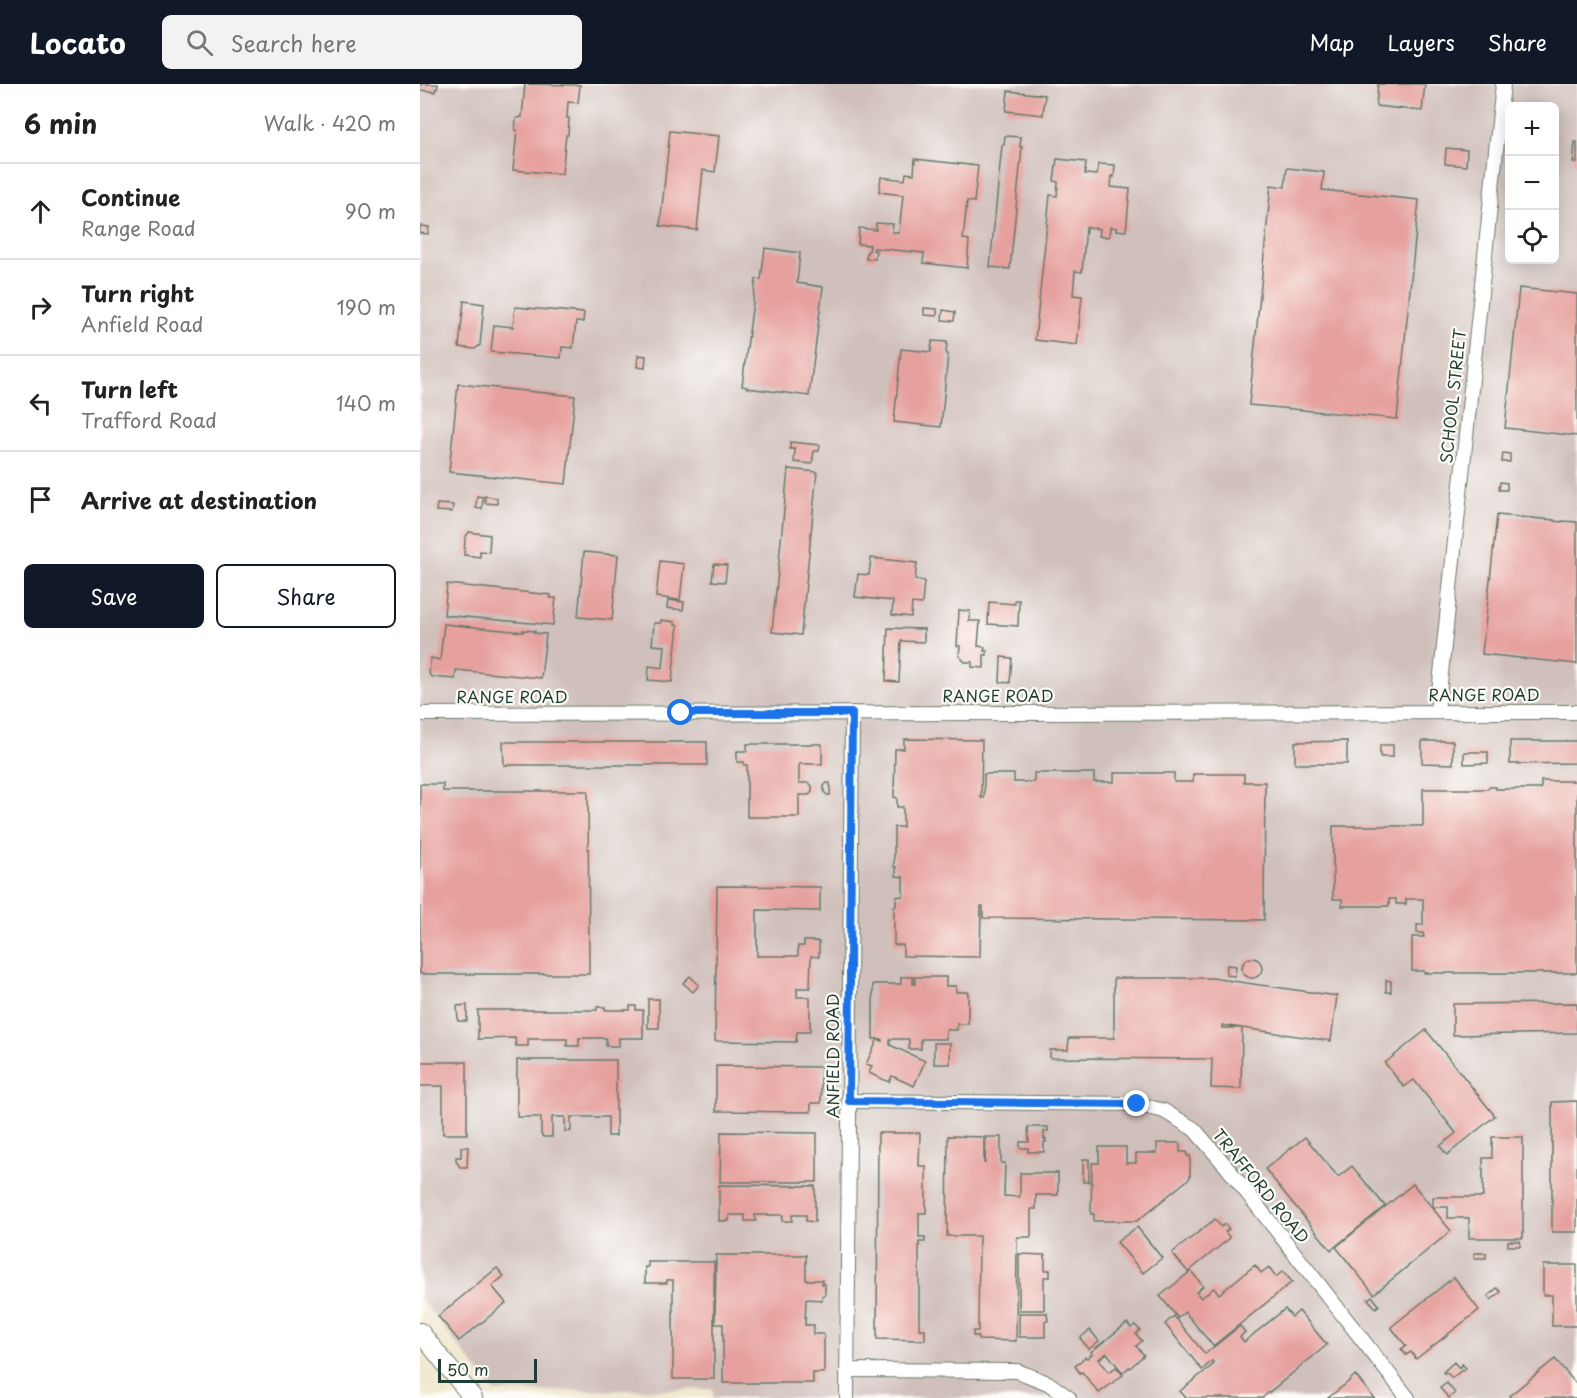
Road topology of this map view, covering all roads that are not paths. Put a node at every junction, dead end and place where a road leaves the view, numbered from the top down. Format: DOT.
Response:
graph roads {
  1 [pos="1503,84"];
  2 [pos="1437,712"];
  3 [pos="1577,712"];
  4 [pos="852,713"];
  5 [pos="420,714"];
  6 [pos="849,1101"];
  7 [pos="420,1332"];
  8 [pos="847,1370"];
  9 [pos="473,1398"];
  10 [pos="848,1398"];
  11 [pos="1069,1398"];
  12 [pos="1408,1398"];
  1 -- 2 [label="street, SCHOOL STREET"];
  2 -- 3 [label="street, RANGE ROAD"];
  2 -- 4 [label="street, RANGE ROAD"];
  4 -- 5 [label="street, RANGE ROAD"];
  4 -- 6 [label="street, ANFIELD ROAD"];
  6 -- 8 [label="street, ANFIELD ROAD"];
  6 -- 12 [label="street, TRAFFORD ROAD"];
  7 -- 9 [label="street"];
  8 -- 10 [label="street, ANFIELD ROAD"];
  8 -- 11 [label="street"];
}
